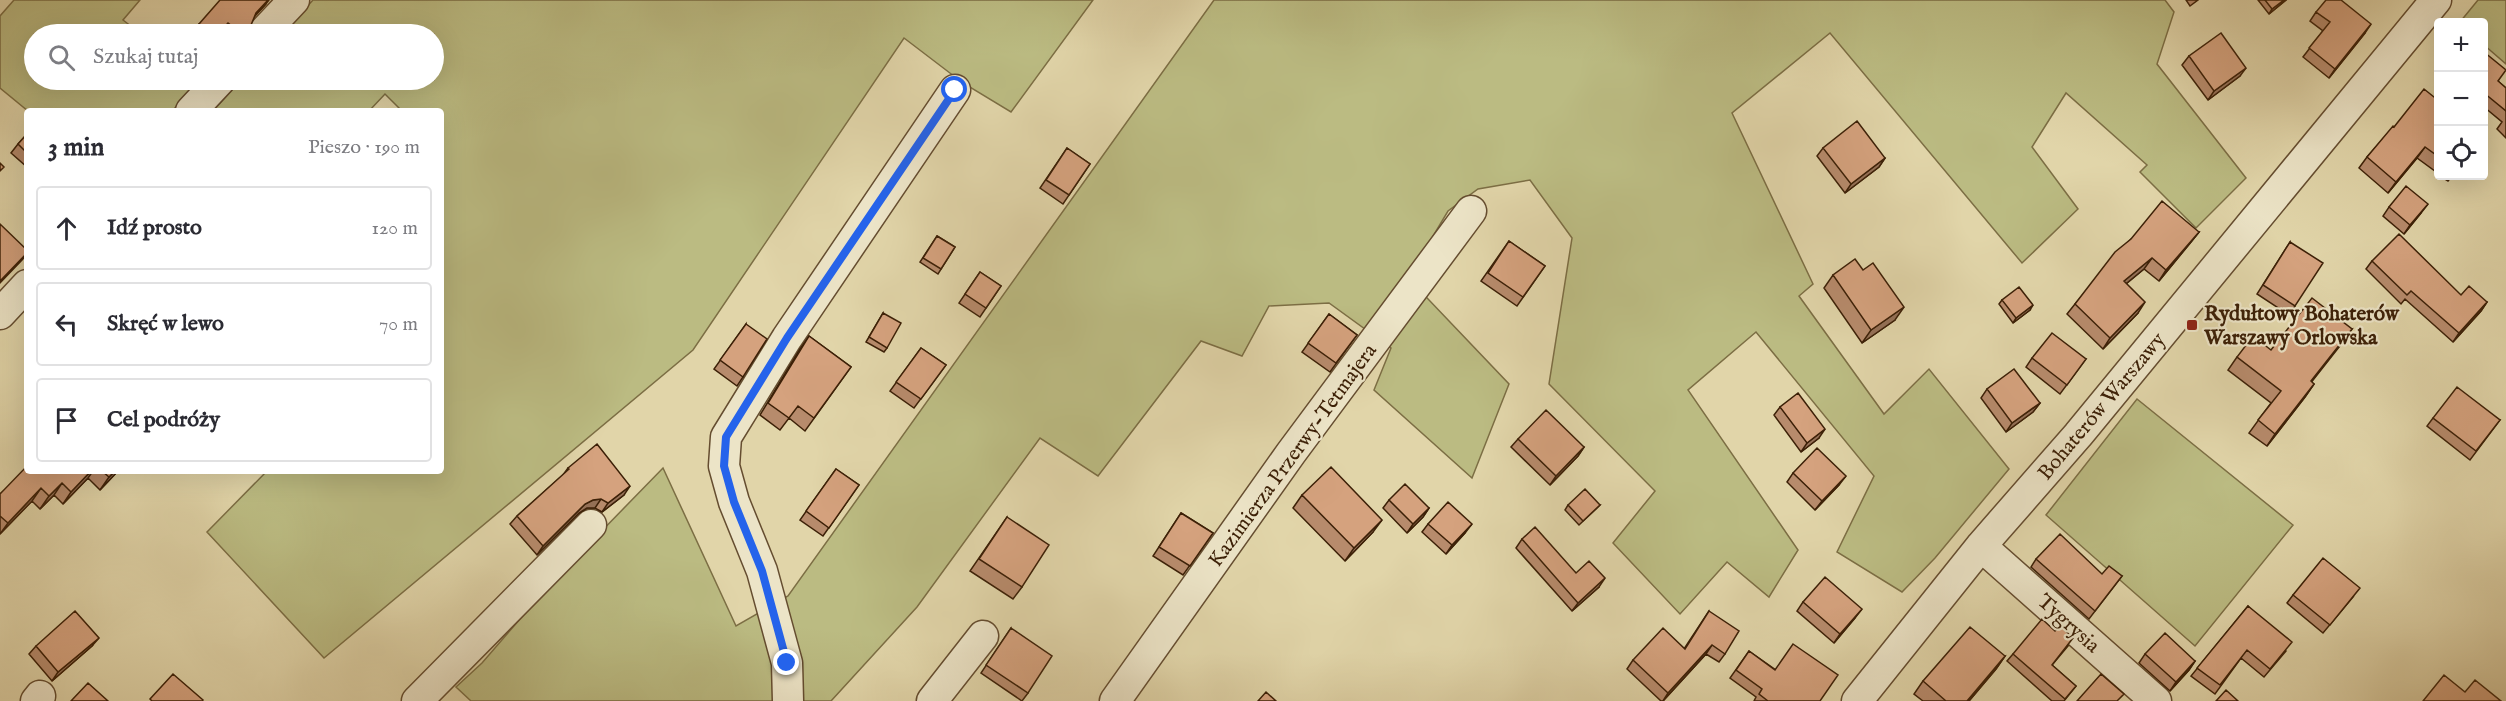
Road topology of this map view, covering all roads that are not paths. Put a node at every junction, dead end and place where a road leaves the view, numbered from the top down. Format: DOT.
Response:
graph roads {
  1 [pos="294,0"];
  2 [pos="2436,0"];
  3 [pos="271,24"];
  4 [pos="210,90"];
  5 [pos="955,90"];
  6 [pos="193,108"];
  7 [pos="1471,211"];
  8 [pos="24,288"];
  9 [pos="0,314"];
  10 [pos="591,525"];
  11 [pos="1982,546"];
  12 [pos="983,636"];
  13 [pos="417,701"];
  14 [pos="788,701"];
  15 [pos="932,701"];
  16 [pos="1115,701"];
  17 [pos="1857,701"];
  18 [pos="2156,701"];
  1 -- 3 [label="street"];
  2 -- 11 [label="street, Bohaterów Warszawy"];
  4 -- 6 [label="street"];
  5 -- 14 [label="street"];
  7 -- 16 [label="street, Kazimierza Przerwy-Tetmajera"];
  8 -- 9 [label="street"];
  10 -- 13 [label="street"];
  11 -- 17 [label="street, Bohaterów Warszawy"];
  11 -- 18 [label="street, Tygrysia"];
  12 -- 15 [label="street"];
}
